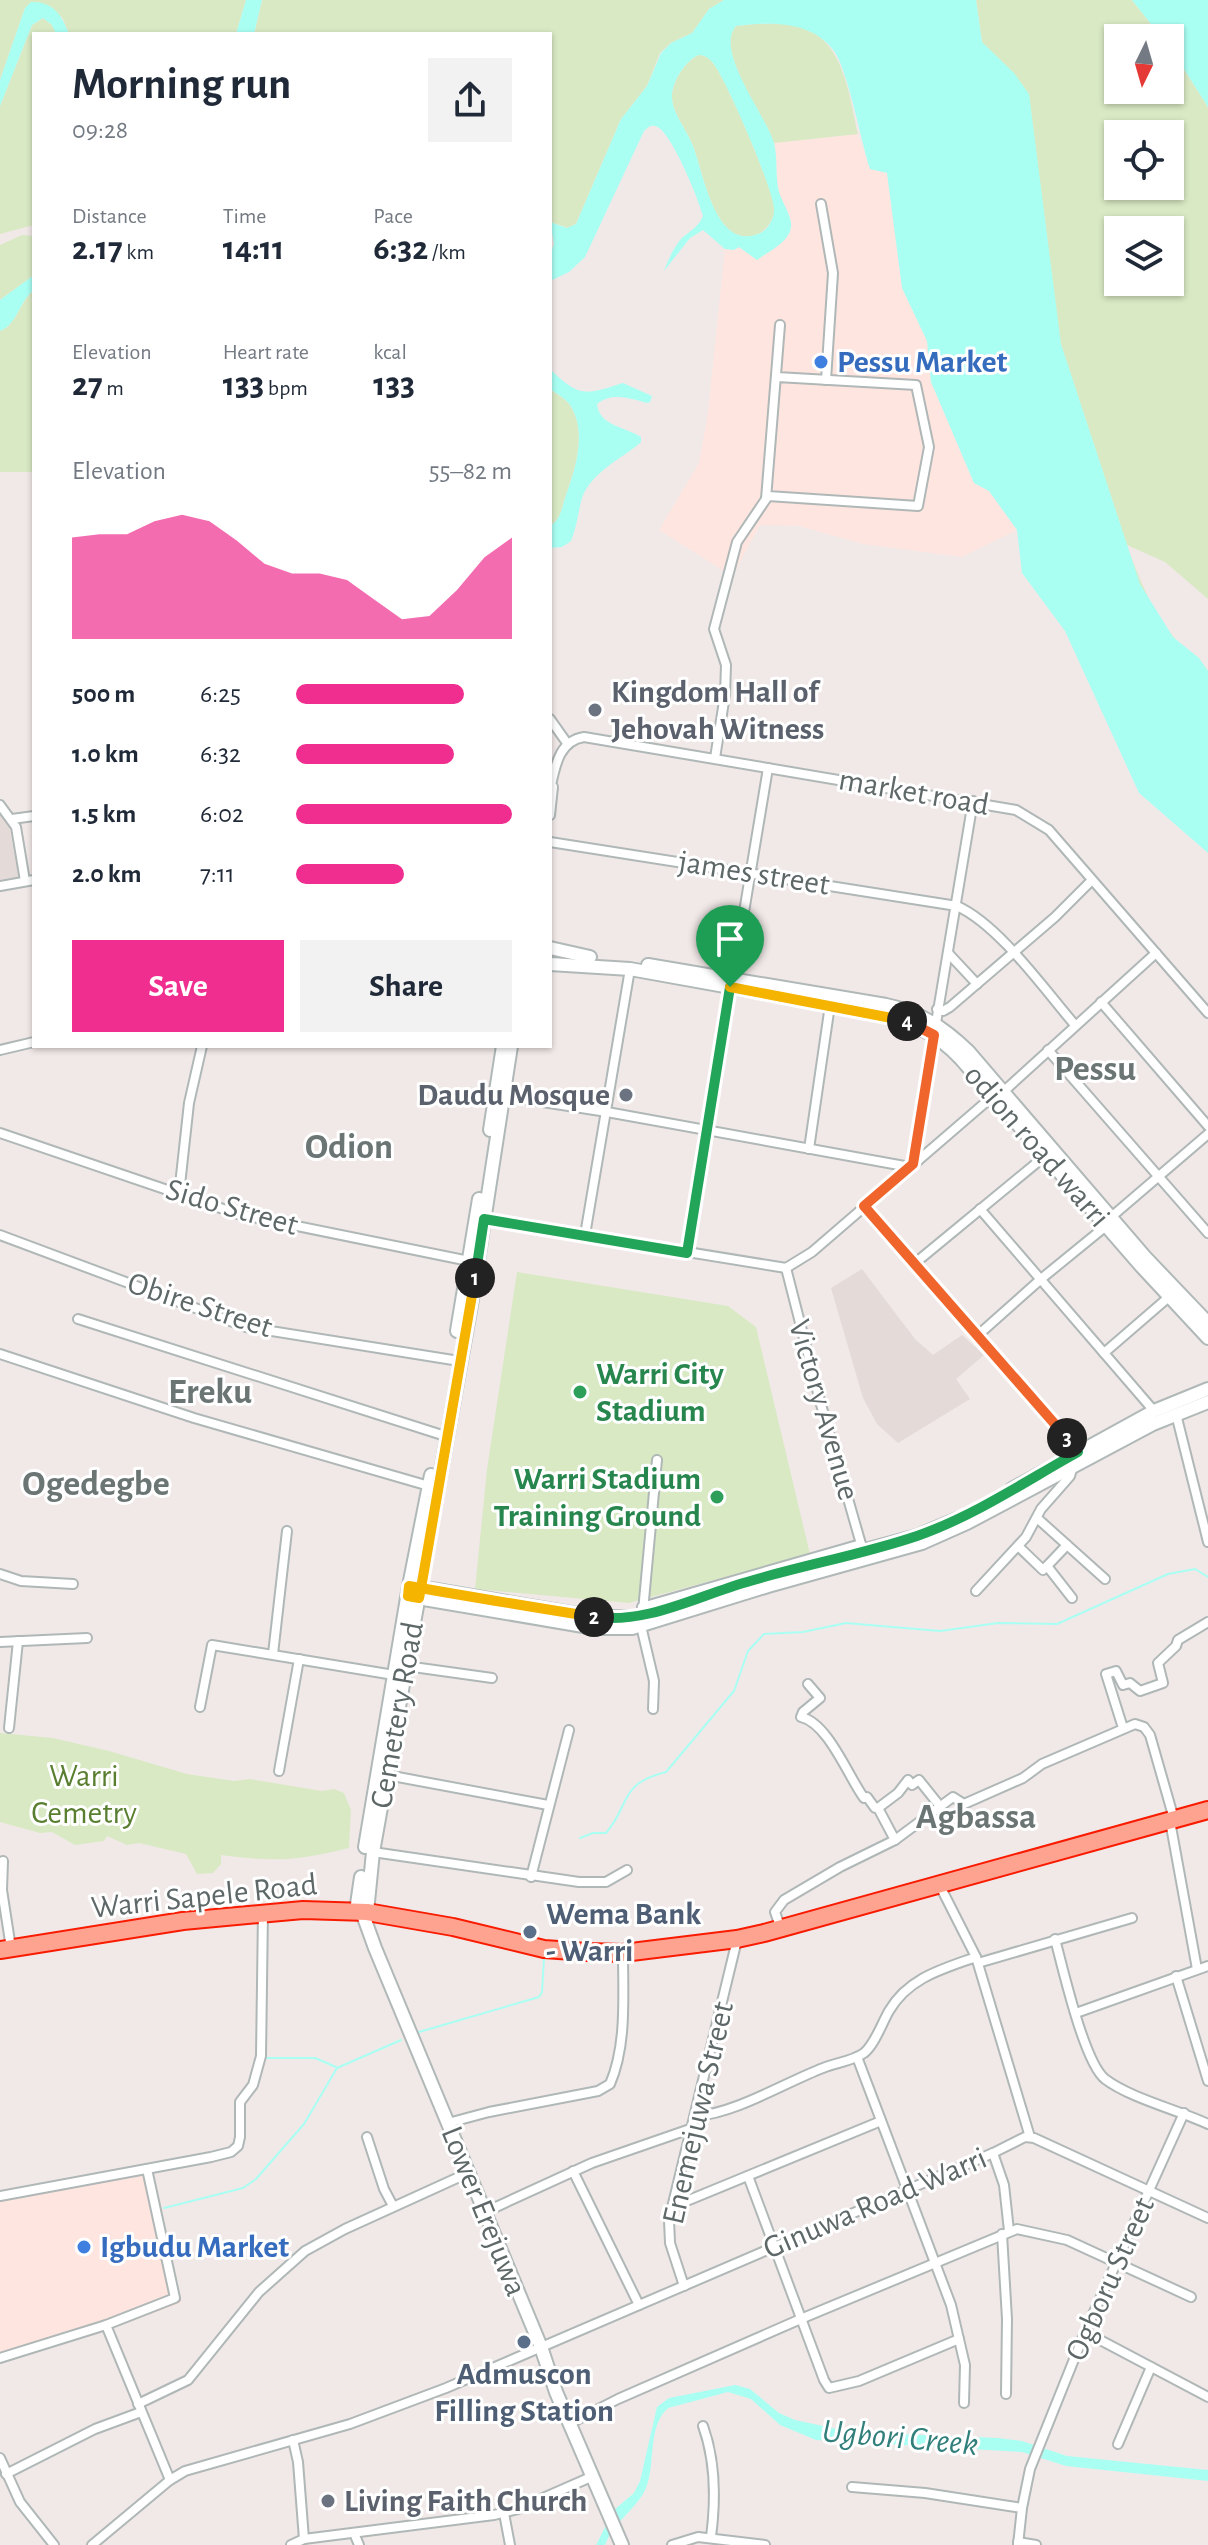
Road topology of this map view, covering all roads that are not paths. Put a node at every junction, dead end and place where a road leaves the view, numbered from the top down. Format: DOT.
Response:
graph roads {
  1 [pos="821,204"];
  2 [pos="780,325"];
  3 [pos="777,377"];
  4 [pos="826,380"];
  5 [pos="767,497"];
  6 [pos="552,722"];
  7 [pos="567,743"];
  8 [pos="715,758"];
  9 [pos="768,768"];
  10 [pos="555,771"];
  11 [pos="552,782"];
  12 [pos="552,797"];
  13 [pos="973,801"];
  14 [pos="0,805"];
  15 [pos="32,816"];
  16 [pos="12,819"];
  17 [pos="552,842"];
  18 [pos="751,872"];
  19 [pos="30,881"];
  20 [pos="1091,881"];
  21 [pos="0,886"];
  22 [pos="957,906"];
  23 [pos="552,949"];
  24 [pos="1013,953"];
  25 [pos="1156,953"];
  26 [pos="949,954"];
  27 [pos="552,964"];
  28 [pos="630,969"];
  29 [pos="732,983"];
  30 [pos="977,984"];
  31 [pos="1101,1002"];
  32 [pos="830,1005"];
  33 [pos="1208,1013"];
  34 [pos="936,1022"];
  35 [pos="1075,1025"];
  36 [pos="32,1042"];
  37 [pos="202,1048"];
  38 [pos="503,1048"];
  39 [pos="511,1048"];
  40 [pos="0,1050"];
  41 [pos="1048,1050"];
  42 [pos="998,1094"];
  43 [pos="504,1096"];
  44 [pos="607,1112"];
  45 [pos="1208,1126"];
  46 [pos="708,1131"];
  47 [pos="0,1133"];
  48 [pos="1208,1134"];
  49 [pos="809,1149"];
  50 [pos="1045,1156"];
  51 [pos="912,1166"];
  52 [pos="1160,1178"];
  53 [pos="179,1194"];
  54 [pos="864,1206"];
  55 [pos="980,1209"];
  56 [pos="484,1219"];
  57 [pos="1108,1222"];
  58 [pos="1208,1233"];
  59 [pos="0,1235"];
  60 [pos="585,1235"];
  61 [pos="687,1253"];
  62 [pos="469,1261"];
  63 [pos="914,1264"];
  64 [pos="786,1268"];
  65 [pos="1041,1279"];
  66 [pos="1170,1296"];
  67 [pos="78,1319"];
  68 [pos="1208,1323"];
  69 [pos="977,1336"];
  70 [pos="1208,1338"];
  71 [pos="1104,1353"];
  72 [pos="0,1354"];
  73 [pos="453,1360"];
  74 [pos="1208,1389"];
  75 [pos="1208,1402"];
  76 [pos="1154,1411"];
  77 [pos="1176,1414"];
  78 [pos="439,1434"];
  79 [pos="1078,1452"];
  80 [pos="657,1460"];
  81 [pos="1073,1465"];
  82 [pos="429,1486"];
  83 [pos="1037,1518"];
  84 [pos="287,1531"];
  85 [pos="1208,1542"];
  86 [pos="1067,1545"];
  87 [pos="1018,1546"];
  88 [pos="862,1548"];
  89 [pos="1047,1566"];
  90 [pos="0,1574"];
  91 [pos="1105,1579"];
  92 [pos="73,1584"];
  93 [pos="976,1591"];
  94 [pos="414,1592"];
  95 [pos="1072,1598"];
  96 [pos="642,1616"];
  97 [pos="1208,1622"];
  98 [pos="87,1638"];
  99 [pos="18,1641"];
  100 [pos="0,1642"];
  101 [pos="273,1654"];
  102 [pos="299,1659"];
  103 [pos="406,1666"];
  104 [pos="394,1675"];
  105 [pos="492,1678"];
  106 [pos="808,1684"];
  107 [pos="200,1707"];
  108 [pos="653,1709"];
  109 [pos="9,1728"];
  110 [pos="1123,1728"];
  111 [pos="569,1730"];
  112 [pos="279,1771"];
  113 [pos="387,1775"];
  114 [pos="548,1805"];
  115 [pos="939,1805"];
  116 [pos="878,1808"];
  117 [pos="1208,1810"];
  118 [pos="1172,1820"];
  119 [pos="895,1840"];
  120 [pos="373,1852"];
  121 [pos="3,1861"];
  122 [pos="627,1870"];
  123 [pos="531,1877"];
  124 [pos="939,1884"];
  125 [pos="263,1912"];
  126 [pos="362,1912"];
  127 [pos="1132,1918"];
  128 [pos="781,1929"];
  129 [pos="737,1939"];
  130 [pos="1055,1939"];
  131 [pos="5,1949"];
  132 [pos="623,1953"];
  133 [pos="977,1960"];
  134 [pos="1208,1966"];
  135 [pos="1197,1969"];
  136 [pos="1176,1976"];
  137 [pos="1076,2013"];
  138 [pos="857,2057"];
  139 [pos="1208,2081"];
  140 [pos="1184,2113"];
  141 [pos="696,2116"];
  142 [pos="881,2121"];
  143 [pos="448,2123"];
  144 [pos="1208,2124"];
  145 [pos="693,2128"];
  146 [pos="367,2137"];
  147 [pos="1030,2137"];
  148 [pos="993,2153"];
  149 [pos="147,2169"];
  150 [pos="573,2171"];
  151 [pos="468,2173"];
  152 [pos="748,2176"];
  153 [pos="908,2190"];
  154 [pos="1149,2192"];
  155 [pos="0,2196"];
  156 [pos="393,2206"];
  157 [pos="672,2207"];
  158 [pos="485,2212"];
  159 [pos="1208,2218"];
  160 [pos="1005,2232"];
  161 [pos="775,2247"];
  162 [pos="936,2262"];
  163 [pos="1116,2263"];
  164 [pos="684,2286"];
  165 [pos="1191,2297"];
  166 [pos="639,2305"];
  167 [pos="803,2318"];
  168 [pos="106,2325"];
  169 [pos="1085,2332"];
  170 [pos="959,2339"];
  171 [pos="541,2347"];
  172 [pos="0,2358"];
  173 [pos="1151,2367"];
  174 [pos="1006,2394"];
  175 [pos="1208,2397"];
  176 [pos="964,2403"];
  177 [pos="140,2408"];
  178 [pos="569,2424"];
  179 [pos="703,2426"];
  180 [pos="293,2440"];
  181 [pos="1118,2444"];
  182 [pos="0,2458"];
  183 [pos="6,2474"];
  184 [pos="591,2477"];
  185 [pos="170,2480"];
  186 [pos="852,2487"];
  187 [pos="1022,2508"];
  188 [pos="504,2513"];
  189 [pos="354,2533"];
  190 [pos="711,2537"];
  191 [pos="304,2539"];
  192 [pos="1018,2544"];
  193 [pos="54,2545"];
  194 [pos="92,2545"];
  195 [pos="291,2545"];
  196 [pos="359,2545"];
  197 [pos="510,2545"];
  198 [pos="622,2545"];
  199 [pos="672,2545"];
  200 [pos="765,2545"];
  201 [pos="1036,2545"];
  1 -- 4 [label="street"];
  2 -- 3 [label="street"];
  3 -- 4 [label="street"];
  3 -- 5 [label="street"];
  4 -- 5 [label="street"];
  5 -- 8 [label="street"];
  6 -- 7 [label="street"];
  7 -- 8 [label="street, market road"];
  7 -- 10 [label="street"];
  8 -- 9 [label="street, market road"];
  9 -- 13 [label="street, market road"];
  9 -- 18 [label="street"];
  10 -- 11 [label="street"];
  10 -- 12 [label="street"];
  13 -- 20 [label="street, market road"];
  13 -- 22 [label="street"];
  14 -- 16 [label="street"];
  15 -- 16 [label="street"];
  16 -- 19 [label="street"];
  17 -- 18 [label="street, james street"];
  18 -- 22 [label="street, james street"];
  18 -- 29 [label="street"];
  19 -- 21 [label="street"];
  20 -- 24 [label="street"];
  20 -- 25 [label="street, market road"];
  22 -- 24 [label="street"];
  22 -- 26 [label="street"];
  23 -- 29 [label="main road, odion road warri"];
  24 -- 30 [label="street"];
  24 -- 35 [label="street"];
  25 -- 31 [label="street"];
  25 -- 33 [label="street, market road"];
  26 -- 30 [label="street"];
  26 -- 34 [label="street"];
  27 -- 28 [label="main road, odion road warri"];
  28 -- 29 [label="main road, odion road warri"];
  28 -- 44 [label="street"];
  29 -- 32 [label="main road, odion road warri"];
  29 -- 34 [label="main road, odion road warri"];
  29 -- 46 [label="street"];
  30 -- 34 [label="street"];
  31 -- 35 [label="street"];
  31 -- 45 [label="street"];
  32 -- 34 [label="main road, odion road warri"];
  32 -- 49 [label="street"];
  34 -- 42 [label="main road, odion road warri"];
  34 -- 51 [label="street"];
  35 -- 41 [label="street"];
  36 -- 40 [label="street"];
  37 -- 53 [label="street"];
  38 -- 62 [label="main road, Cemetery Road"];
  39 -- 43 [label="main road, Cemetery Road"];
  41 -- 42 [label="street"];
  41 -- 52 [label="street"];
  42 -- 50 [label="main road, odion road warri"];
  42 -- 51 [label="street"];
  42 -- 57 [label="main road, odion road warri"];
  43 -- 44 [label="street"];
  43 -- 56 [label="main road, Cemetery Road"];
  44 -- 46 [label="street"];
  44 -- 60 [label="street"];
  46 -- 49 [label="street"];
  46 -- 61 [label="street"];
  47 -- 53 [label="street, Sido Street"];
  48 -- 52 [label="street"];
  49 -- 51 [label="street"];
  50 -- 55 [label="street"];
  50 -- 57 [label="main road, odion road warri"];
  51 -- 54 [label="street"];
  52 -- 57 [label="street"];
  52 -- 58 [label="street"];
  53 -- 62 [label="street, Sido Street"];
  54 -- 63 [label="street"];
  54 -- 64 [label="street"];
  55 -- 63 [label="street"];
  55 -- 65 [label="street"];
  56 -- 60 [label="street"];
  56 -- 94 [label="main road, Cemetery Road"];
  57 -- 65 [label="street"];
  57 -- 66 [label="main road, odion road warri"];
  57 -- 68 [label="main road, odion road warri"];
  59 -- 73 [label="street, Obire Street"];
  60 -- 61 [label="street"];
  61 -- 64 [label="street"];
  62 -- 73 [label="main road, Cemetery Road"];
  63 -- 69 [label="street"];
  64 -- 88 [label="street, Victory Avenue"];
  65 -- 69 [label="street"];
  65 -- 71 [label="street"];
  66 -- 70 [label="main road, odion road warri"];
  66 -- 71 [label="street"];
  67 -- 78 [label="street"];
  69 -- 79 [label="street"];
  71 -- 76 [label="street"];
  72 -- 82 [label="street"];
  73 -- 78 [label="main road, Cemetery Road"];
  74 -- 76 [label="main road"];
  75 -- 77 [label="main road"];
  76 -- 79 [label="main road"];
  77 -- 81 [label="main road"];
  77 -- 85 [label="street"];
  78 -- 82 [label="main road, Cemetery Road"];
  79 -- 88 [label="main road"];
  80 -- 96 [label="street"];
  81 -- 83 [label="street"];
  81 -- 96 [label="main road"];
  82 -- 94 [label="main road, Cemetery Road"];
  83 -- 86 [label="street"];
  83 -- 87 [label="street"];
  84 -- 101 [label="street"];
  86 -- 89 [label="street"];
  86 -- 91 [label="street"];
  87 -- 89 [label="street"];
  87 -- 93 [label="street"];
  88 -- 96 [label="main road"];
  89 -- 95 [label="street"];
  90 -- 92 [label="street"];
  94 -- 96 [label="main road"];
  94 -- 103 [label="main road, Cemetery Road"];
  94 -- 104 [label="main road, Cemetery Road"];
  96 -- 108 [label="street"];
  97 -- 110 [label="street"];
  98 -- 99 [label="street"];
  99 -- 100 [label="street"];
  99 -- 109 [label="street"];
  101 -- 102 [label="street"];
  101 -- 107 [label="street"];
  102 -- 104 [label="street"];
  102 -- 112 [label="street"];
  103 -- 105 [label="street"];
  103 -- 113 [label="main road, Cemetery Road"];
  104 -- 126 [label="main road, Cemetery Road"];
  106 -- 116 [label="street"];
  110 -- 115 [label="street"];
  110 -- 118 [label="street"];
  111 -- 114 [label="street"];
  113 -- 114 [label="street"];
  113 -- 120 [label="main road, Cemetery Road"];
  114 -- 123 [label="street"];
  115 -- 116 [label="street"];
  115 -- 119 [label="street"];
  116 -- 119 [label="street"];
  117 -- 118 [label="highway, Warri Sapele Road"];
  118 -- 124 [label="highway, Warri Sapele Road"];
  118 -- 135 [label="street"];
  119 -- 128 [label="street"];
  120 -- 123 [label="street"];
  120 -- 126 [label="main road, Cemetery Road"];
  121 -- 131 [label="street"];
  122 -- 123 [label="street"];
  124 -- 128 [label="highway, Warri Sapele Road"];
  124 -- 133 [label="street"];
  125 -- 126 [label="highway, Warri Sapele Road"];
  125 -- 131 [label="highway, Warri Sapele Road"];
  125 -- 149 [label="street"];
  126 -- 132 [label="highway, Warri Sapele Road"];
  126 -- 143 [label="main road, Lower Erejuwa"];
  127 -- 130 [label="street"];
  128 -- 129 [label="highway, Warri Sapele Road"];
  129 -- 132 [label="highway, Warri Sapele Road"];
  129 -- 141 [label="street, Enemejuwa Street"];
  130 -- 133 [label="street"];
  130 -- 137 [label="street"];
  132 -- 143 [label="street"];
  133 -- 138 [label="street"];
  133 -- 147 [label="street"];
  134 -- 135 [label="street"];
  135 -- 136 [label="street"];
  136 -- 137 [label="street"];
  136 -- 139 [label="street"];
  137 -- 140 [label="street"];
  138 -- 141 [label="street"];
  138 -- 142 [label="street"];
  140 -- 144 [label="street"];
  140 -- 154 [label="street, Ogboru Street"];
  141 -- 145 [label="street, Enemejuwa Street"];
  142 -- 152 [label="street"];
  142 -- 153 [label="street"];
  143 -- 151 [label="main road, Lower Erejuwa"];
  145 -- 150 [label="street"];
  145 -- 157 [label="street, Enemejuwa Street"];
  146 -- 156 [label="street"];
  147 -- 148 [label="street, Ginuwa Road Warri"];
  147 -- 154 [label="street"];
  148 -- 153 [label="street, Ginuwa Road Warri"];
  148 -- 160 [label="street"];
  149 -- 155 [label="street"];
  149 -- 168 [label="street"];
  150 -- 158 [label="street"];
  150 -- 166 [label="street"];
  151 -- 156 [label="street"];
  151 -- 158 [label="main road, Lower Erejuwa"];
  152 -- 157 [label="street"];
  152 -- 161 [label="street"];
  153 -- 161 [label="street, Ginuwa Road Warri"];
  153 -- 162 [label="street"];
  154 -- 159 [label="street"];
  154 -- 163 [label="street, Ogboru Street"];
  156 -- 177 [label="street"];
  157 -- 164 [label="street, Enemejuwa Street"];
  158 -- 171 [label="main road, Lower Erejuwa"];
  160 -- 162 [label="street"];
  160 -- 163 [label="street"];
  160 -- 174 [label="street"];
  161 -- 164 [label="street, Ginuwa Road Warri"];
  161 -- 167 [label="street"];
  162 -- 167 [label="street"];
  162 -- 170 [label="street"];
  163 -- 165 [label="street"];
  163 -- 169 [label="street, Ogboru Street"];
  164 -- 166 [label="street, Ginuwa Road Warri"];
  166 -- 171 [label="street, Ginuwa Road Warri"];
  167 -- 170 [label="street"];
  167 -- 178 [label="street"];
  168 -- 172 [label="street"];
  168 -- 177 [label="street"];
  169 -- 173 [label="street"];
  169 -- 187 [label="street, Ogboru Street"];
  170 -- 176 [label="street"];
  171 -- 178 [label="main road, Lower Erejuwa"];
  171 -- 180 [label="street, Ginuwa Road Warri"];
  173 -- 175 [label="street"];
  173 -- 181 [label="street"];
  177 -- 183 [label="street"];
  177 -- 185 [label="street"];
  178 -- 184 [label="main road, Lower Erejuwa"];
  179 -- 190 [label="street"];
  180 -- 185 [label="street, Ginuwa Road Warri"];
  180 -- 191 [label="street"];
  182 -- 183 [label="street"];
  183 -- 193 [label="street"];
  184 -- 188 [label="street"];
  184 -- 198 [label="main road, Lower Erejuwa"];
  185 -- 194 [label="street, Ginuwa Road Warri"];
  186 -- 187 [label="street"];
  187 -- 192 [label="street, Ogboru Street"];
  188 -- 189 [label="street"];
  188 -- 197 [label="street"];
  189 -- 191 [label="street"];
  189 -- 196 [label="street"];
  190 -- 199 [label="street"];
  190 -- 200 [label="street"];
  191 -- 195 [label="street"];
  192 -- 201 [label="street"];
}
